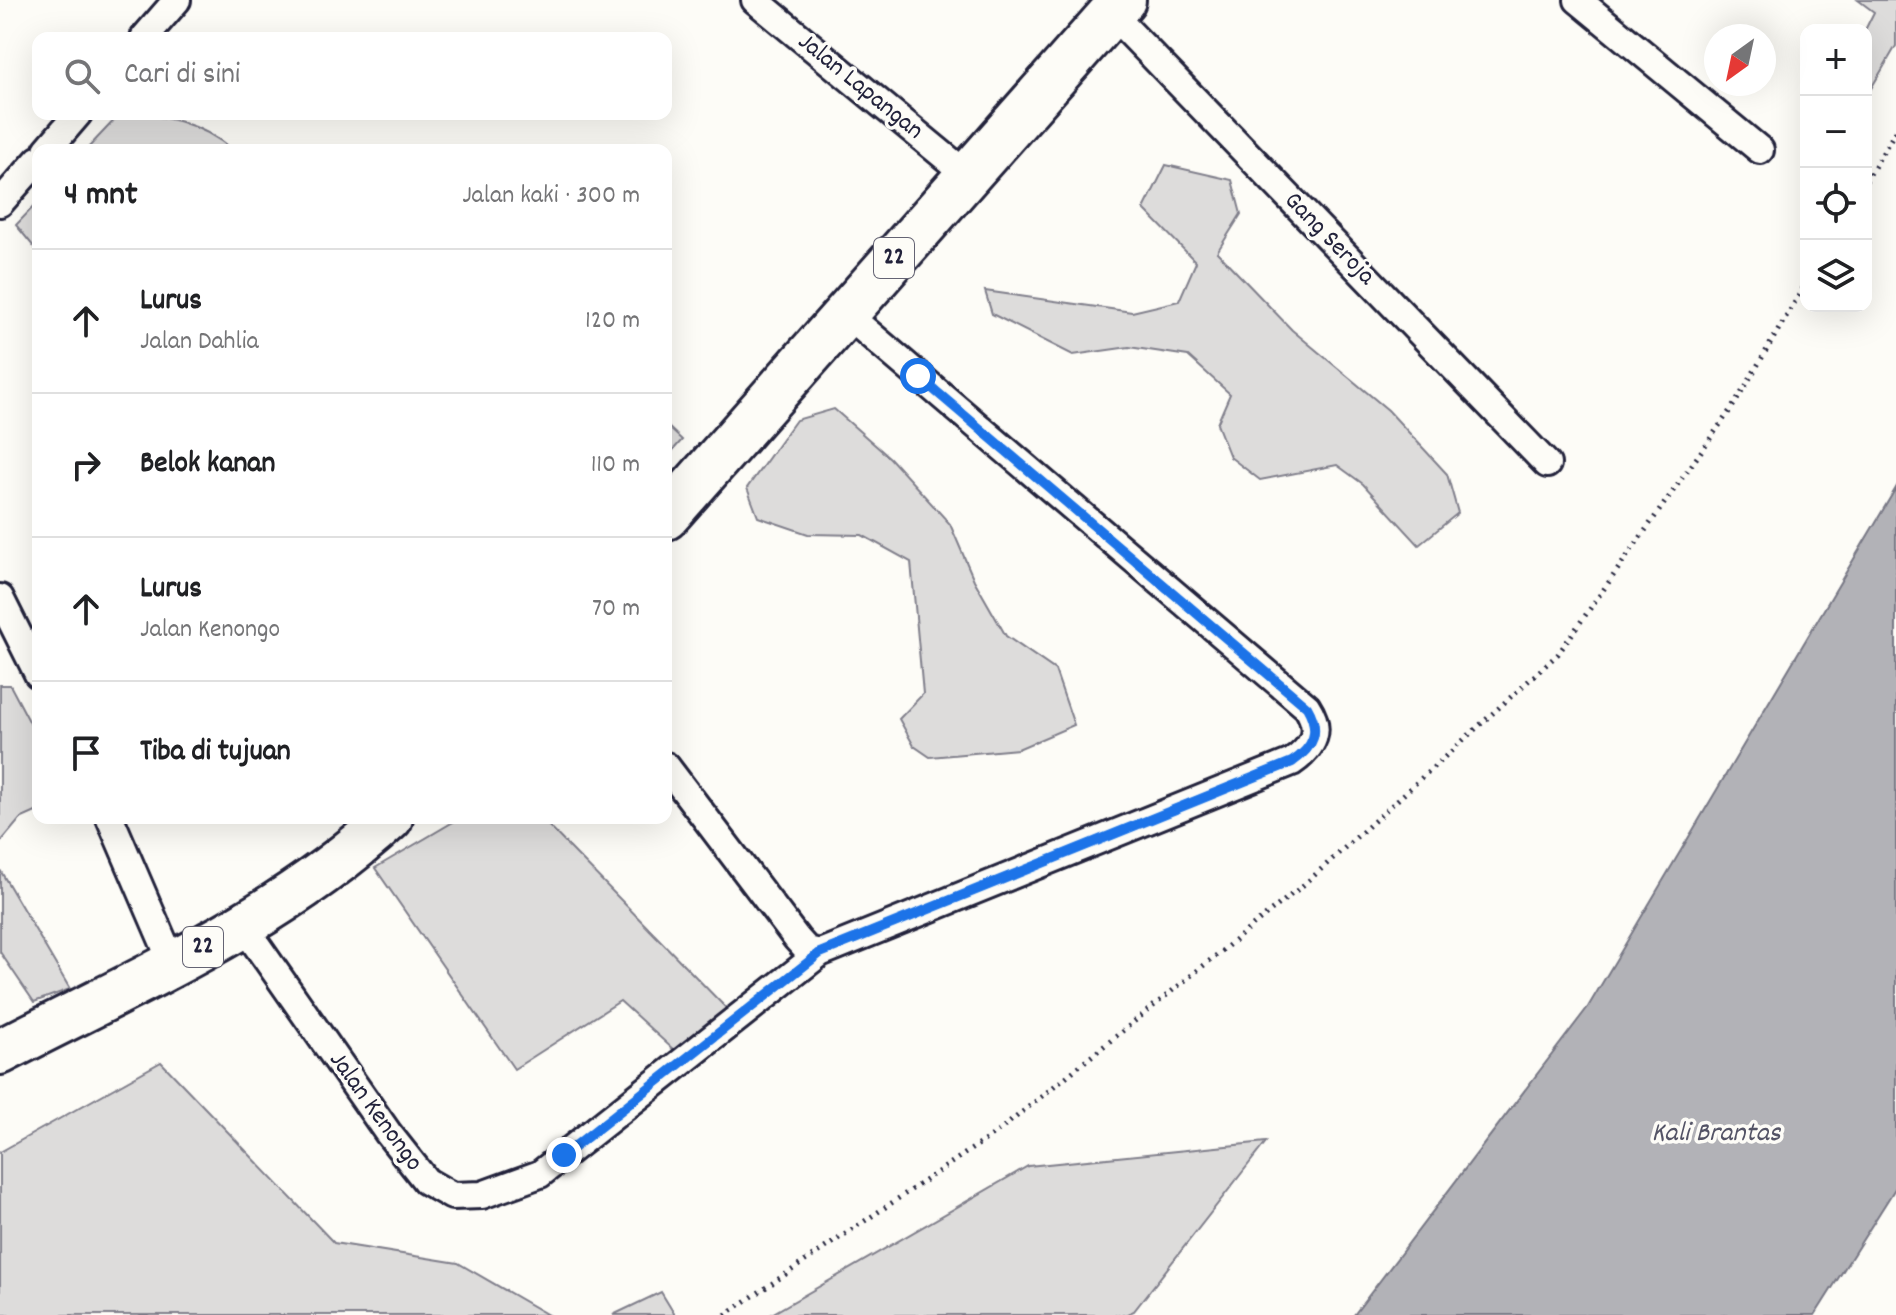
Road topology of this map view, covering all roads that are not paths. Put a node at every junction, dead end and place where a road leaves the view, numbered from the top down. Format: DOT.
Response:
graph roads {
  1 [pos="177,0"];
  2 [pos="755,0"];
  3 [pos="1578,0"];
  4 [pos="1117,7"];
  5 [pos="149,32"];
  6 [pos="73,120"];
  7 [pos="52,144"];
  8 [pos="1760,150"];
  9 [pos="32,167"];
  10 [pos="966,174"];
  11 [pos="0,203"];
  12 [pos="846,314"];
  13 [pos="1547,464"];
  14 [pos="672,510"];
  15 [pos="0,598"];
  16 [pos="32,662"];
  17 [pos="672,774"];
  18 [pos="113,824"];
  19 [pos="383,824"];
  20 [pos="244,927"];
  21 [pos="817,953"];
  22 [pos="172,962"];
  23 [pos="0,1052"];
  1 -- 5 [label="street"];
  2 -- 10 [label="street, Jalan Lapangan"];
  3 -- 8 [label="street"];
  4 -- 10 [label="highway, 22"];
  4 -- 13 [label="street, Gang Seroja"];
  6 -- 7 [label="street"];
  9 -- 11 [label="street"];
  10 -- 12 [label="highway, 22"];
  12 -- 14 [label="highway, 22"];
  12 -- 21 [label="street, Jalan Kenongo"];
  15 -- 16 [label="street"];
  17 -- 21 [label="street"];
  18 -- 22 [label="street"];
  19 -- 20 [label="highway, 22"];
  20 -- 21 [label="street, Jalan Kenongo"];
  20 -- 22 [label="highway, 22"];
  22 -- 23 [label="highway, 22"];
}
